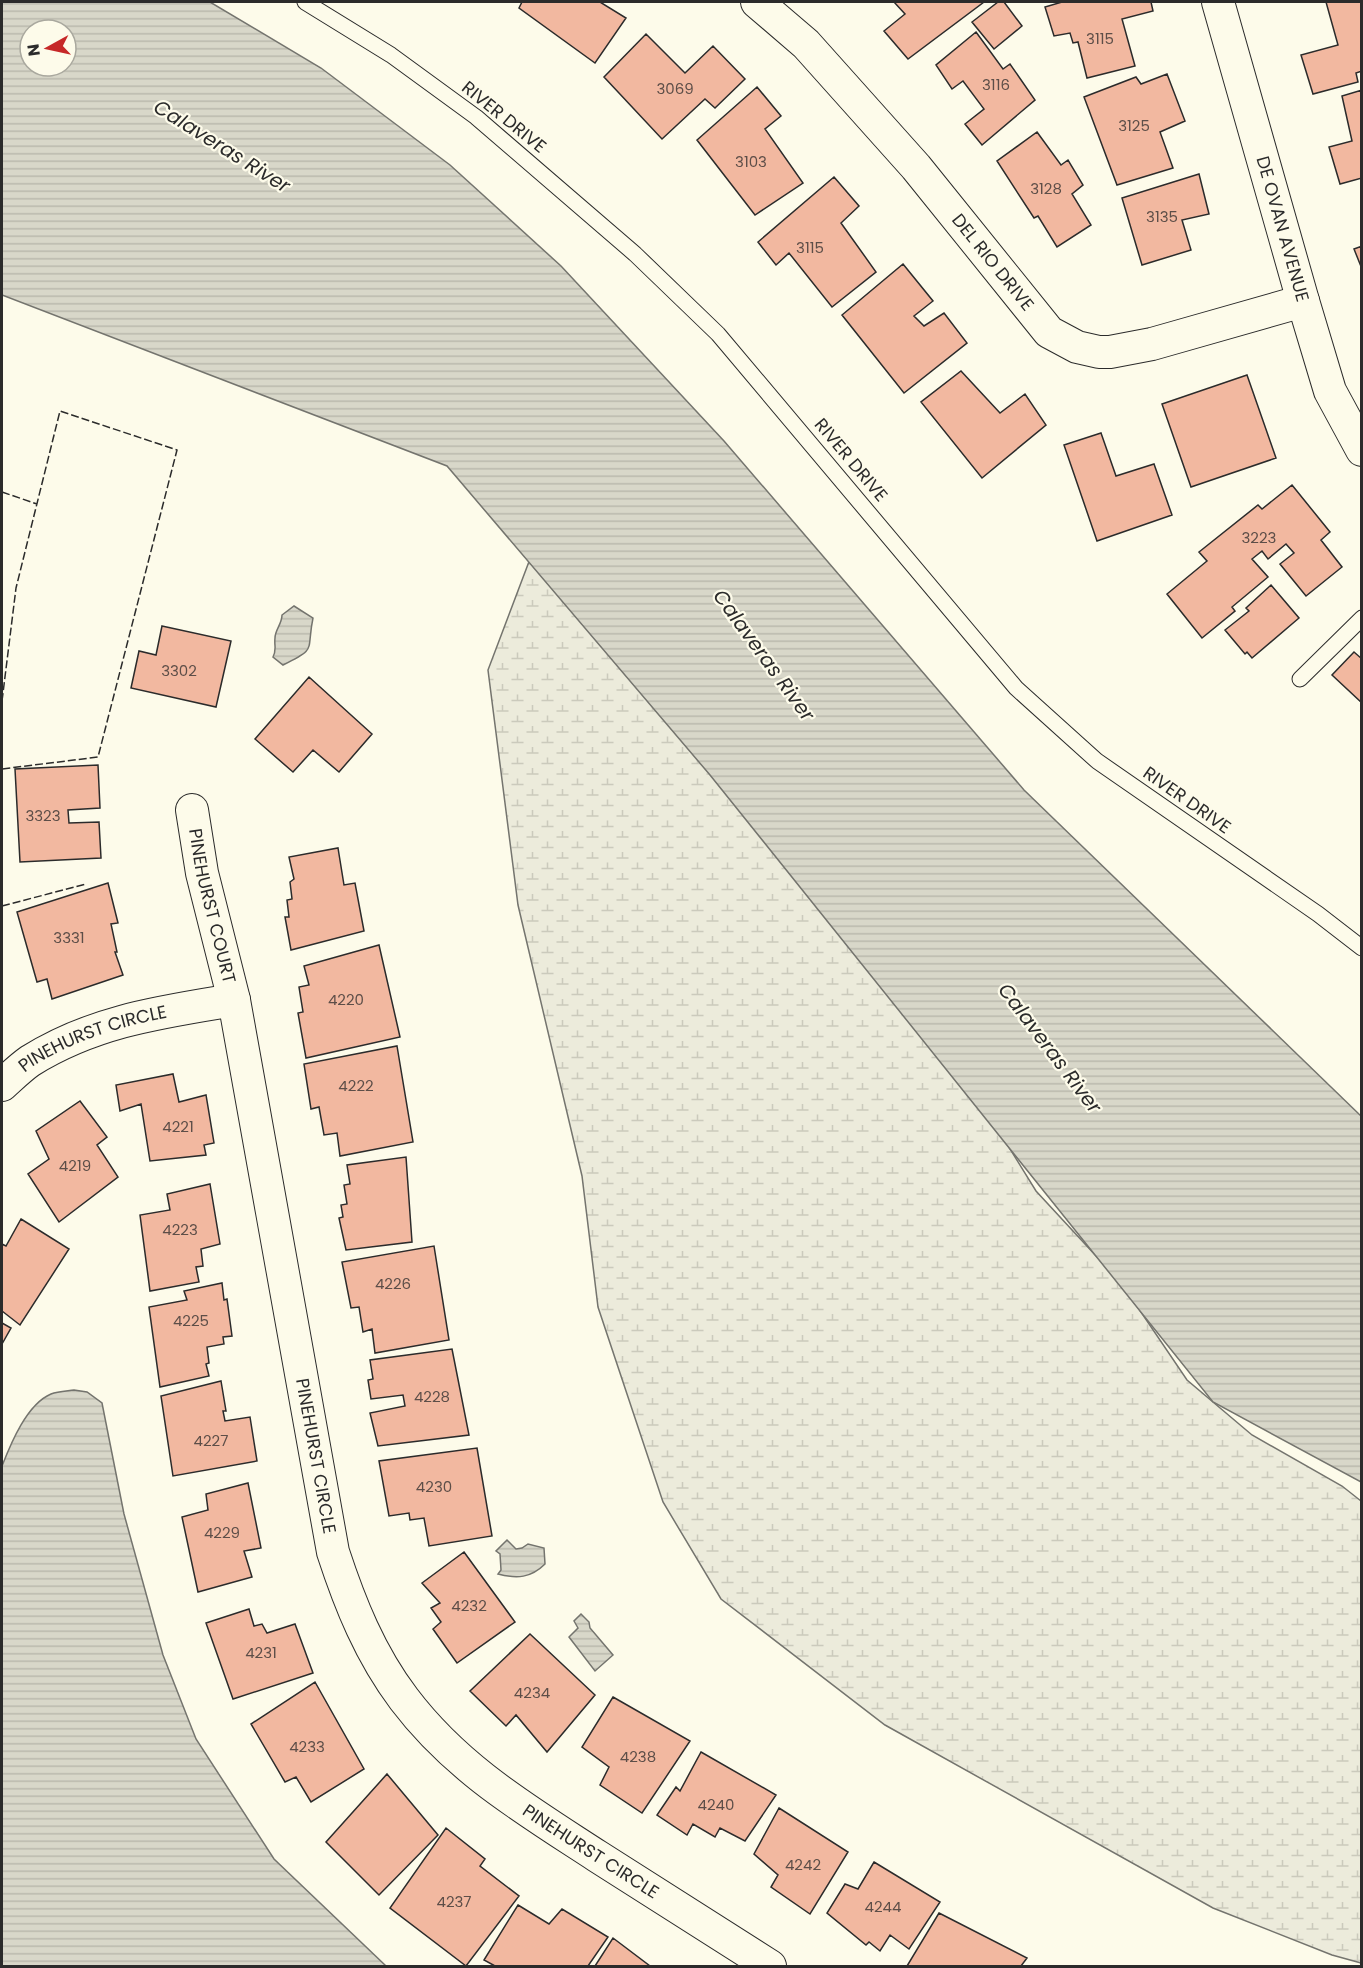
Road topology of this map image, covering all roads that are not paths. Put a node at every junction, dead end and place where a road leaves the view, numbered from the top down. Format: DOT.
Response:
graph roads {
  1 [pos="305,2"];
  2 [pos="757,2"];
  3 [pos="1218,2"];
  4 [pos="1303,301"];
  5 [pos="1362,450"];
  6 [pos="1362,618"];
  7 [pos="1300,679"];
  8 [pos="192,810"];
  9 [pos="1362,948"];
  10 [pos="234,1000"];
  11 [pos="2,1085"];
  12 [pos="771,1966"];
  1 -- 9 [label="lane, RIVER DRIVE"];
  2 -- 4 [label="street, DEL RIO DRIVE"];
  3 -- 4 [label="street, DE OVAN AVENUE"];
  4 -- 5 [label="street, DE OVAN AVENUE"];
  6 -- 7 [label="lane"];
  8 -- 10 [label="street, PINEHURST COURT"];
  10 -- 11 [label="street, PINEHURST CIRCLE"];
  10 -- 12 [label="street, PINEHURST CIRCLE"];
}
